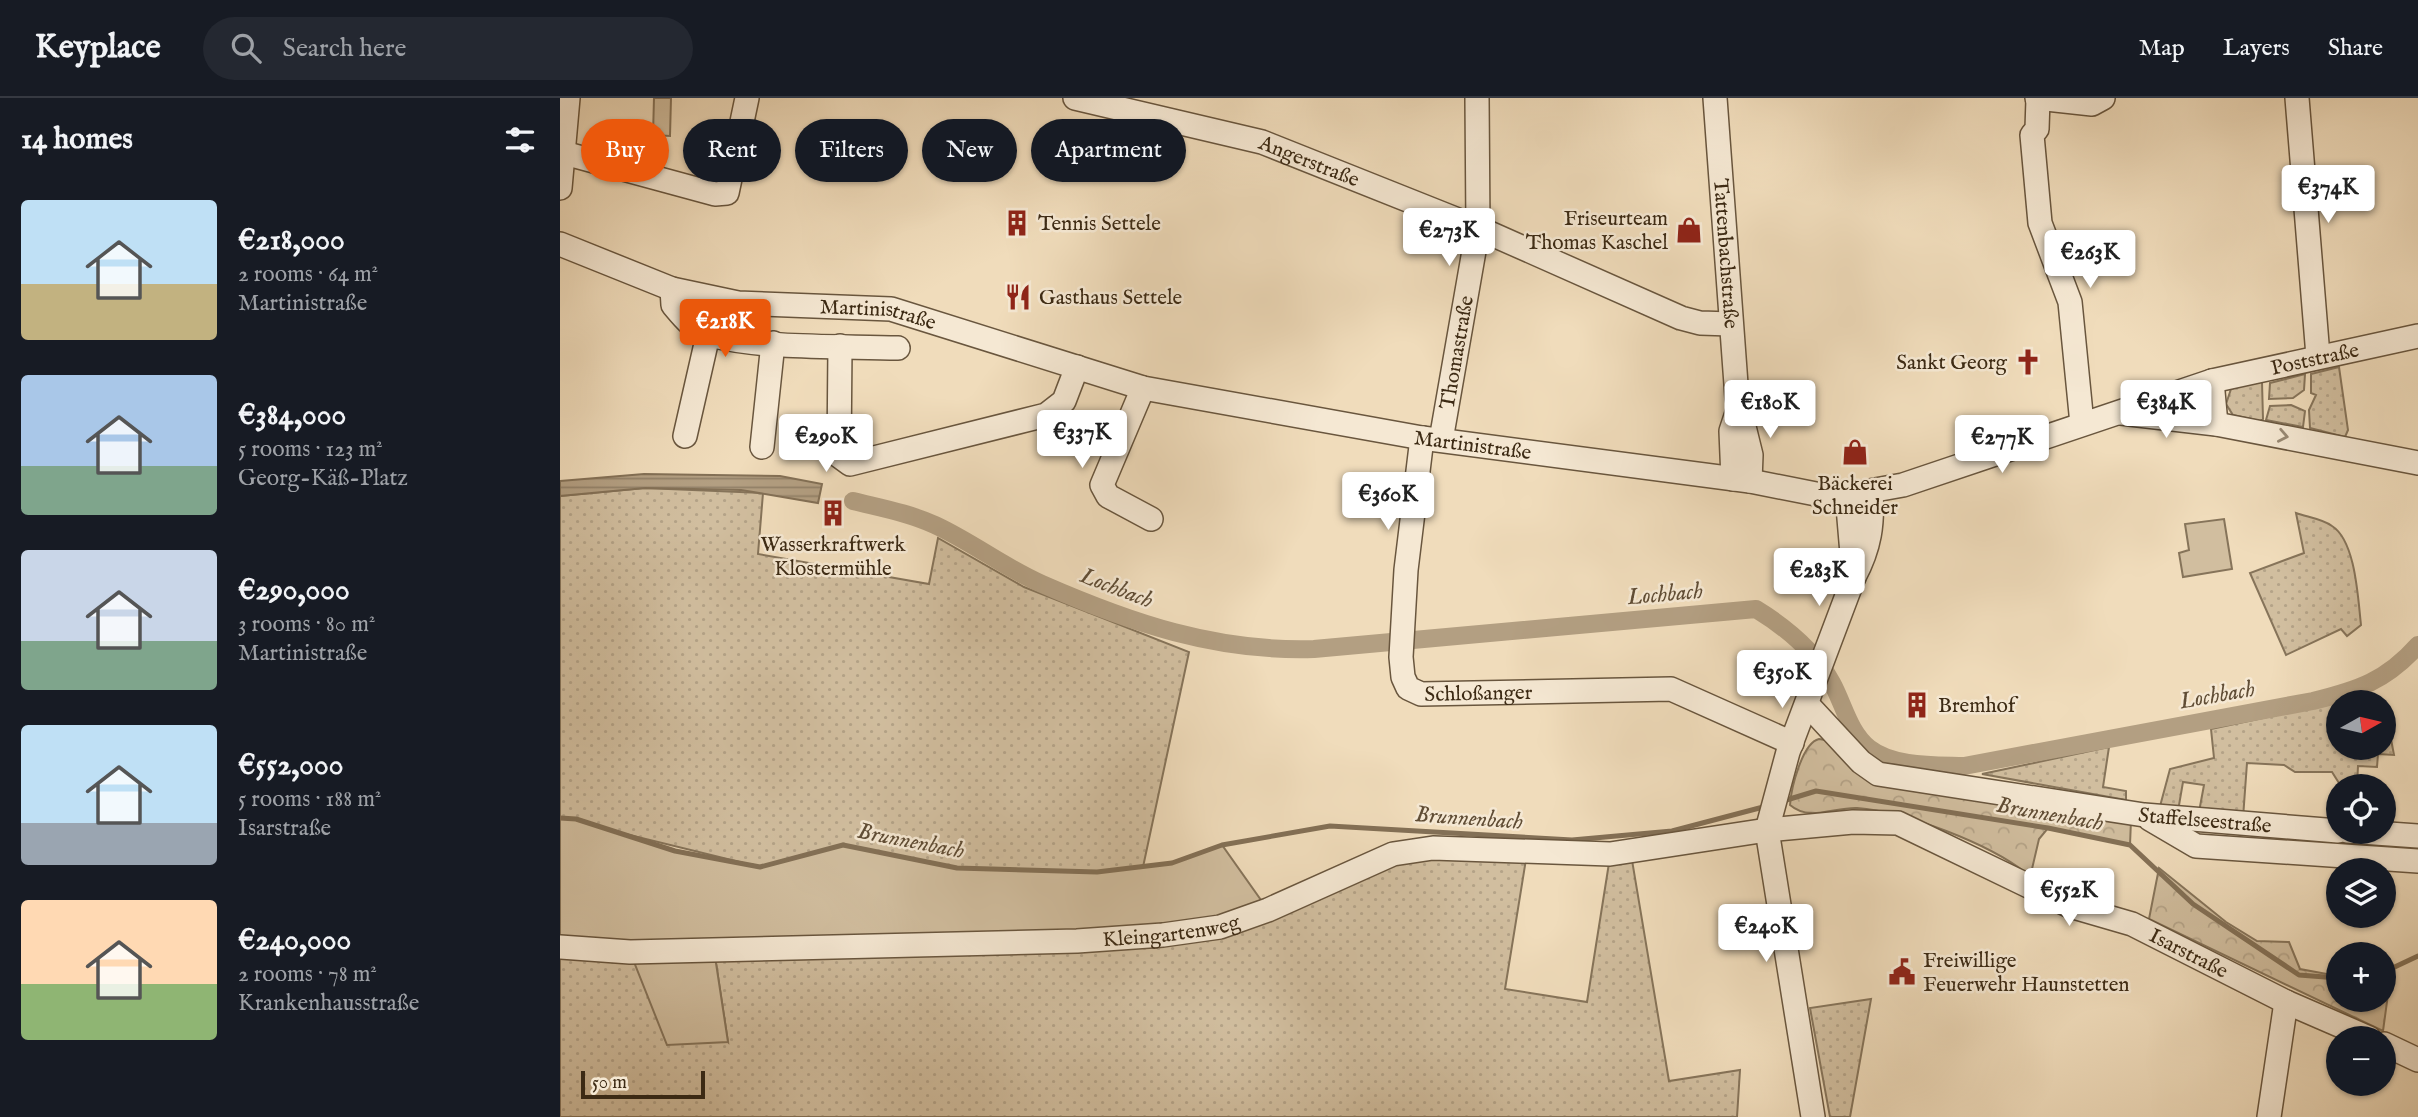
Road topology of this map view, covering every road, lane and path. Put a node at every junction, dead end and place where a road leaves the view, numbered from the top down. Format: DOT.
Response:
graph roads {
  1 [pos="568,98"];
  2 [pos="747,98"];
  3 [pos="1075,98"];
  4 [pos="1476,98"];
  5 [pos="1715,98"];
  6 [pos="2038,98"];
  7 [pos="2103,98"];
  8 [pos="2297,98"];
  9 [pos="564,153"];
  10 [pos="560,188"];
  11 [pos="1478,228"];
  12 [pos="560,244"];
  13 [pos="672,289"];
  14 [pos="1731,324"];
  15 [pos="708,335"];
  16 [pos="2418,336"];
  17 [pos="773,343"];
  18 [pos="840,346"];
  19 [pos="898,348"];
  20 [pos="2318,356"];
  21 [pos="1077,367"];
  22 [pos="2212,381"];
  23 [pos="1143,388"];
  24 [pos="2121,412"];
  25 [pos="2082,424"];
  26 [pos="2216,424"];
  27 [pos="685,436"];
  28 [pos="1431,439"];
  29 [pos="762,447"];
  30 [pos="2418,463"];
  31 [pos="1741,480"];
  32 [pos="1871,491"];
  33 [pos="1847,495"];
  34 [pos="1151,519"];
  35 [pos="1854,577"];
  36 [pos="1808,705"];
  37 [pos="1790,747"];
  38 [pos="2144,815"];
  39 [pos="1768,821"];
  40 [pos="2326,830"];
  41 [pos="2396,834"];
  42 [pos="2418,836"];
  43 [pos="2418,861"];
  44 [pos="560,947"];
  45 [pos="2286,1002"];
  46 [pos="2341,1026"];
  47 [pos="2396,1050"];
  48 [pos="2418,1060"];
  49 [pos="1813,1117"];
  50 [pos="2269,1117"];
  1 -- 9 [label="street"];
  2 -- 9 [label="street"];
  3 -- 11 [label="street, Angerstraße"];
  4 -- 11 [label="street, Thomastraße"];
  5 -- 14 [label="street, Tattenbachstraße"];
  6 -- 7 [label="street"];
  6 -- 25 [label="street"];
  8 -- 20 [label="street"];
  9 -- 10 [label="street"];
  11 -- 14 [label="street, Angerstraße"];
  11 -- 28 [label="street, Thomastraße"];
  12 -- 13 [label="street, Martinistraße"];
  13 -- 15 [label="street"];
  13 -- 21 [label="street, Martinistraße"];
  14 -- 31 [label="street, Tattenbachstraße"];
  15 -- 17 [label="street, Martinistraße"];
  15 -- 27 [label="street"];
  16 -- 20 [label="street, Poststraße"];
  17 -- 18 [label="street, Martinistraße"];
  17 -- 29 [label="street"];
  18 -- 19 [label="street, Martinistraße"];
  18 -- 21 [label="street, Martinistraße"];
  20 -- 22 [label="street, Poststraße"];
  21 -- 23 [label="street, Martinistraße"];
  22 -- 24 [label="street, Poststraße"];
  22 -- 26 [label="street"];
  23 -- 28 [label="street, Martinistraße"];
  23 -- 34 [label="street"];
  24 -- 25 [label="street, Poststraße"];
  24 -- 26 [label="street"];
  25 -- 32 [label="street, Martinistraße"];
  26 -- 30 [label="street, one-way"];
  28 -- 31 [label="street, Martinistraße"];
  28 -- 37 [label="street, Schloßanger"];
  31 -- 33 [label="street, Martinistraße"];
  32 -- 33 [label="street, Martinistraße"];
  32 -- 35 [label="street"];
  33 -- 35 [label="street"];
  35 -- 36 [label="street"];
  36 -- 37 [label="street"];
  36 -- 38 [label="street, Staffelseestraße"];
  37 -- 39 [label="street"];
  38 -- 40 [label="street, Staffelseestraße"];
  38 -- 43 [label="street"];
  39 -- 44 [label="street, Kleingartenweg"];
  39 -- 45 [label="street, Isarstraße"];
  39 -- 49 [label="street"];
  41 -- 42 [label="street"];
  45 -- 46 [label="street, Isarstraße"];
  45 -- 50 [label="street"];
  47 -- 48 [label="street"];
}
